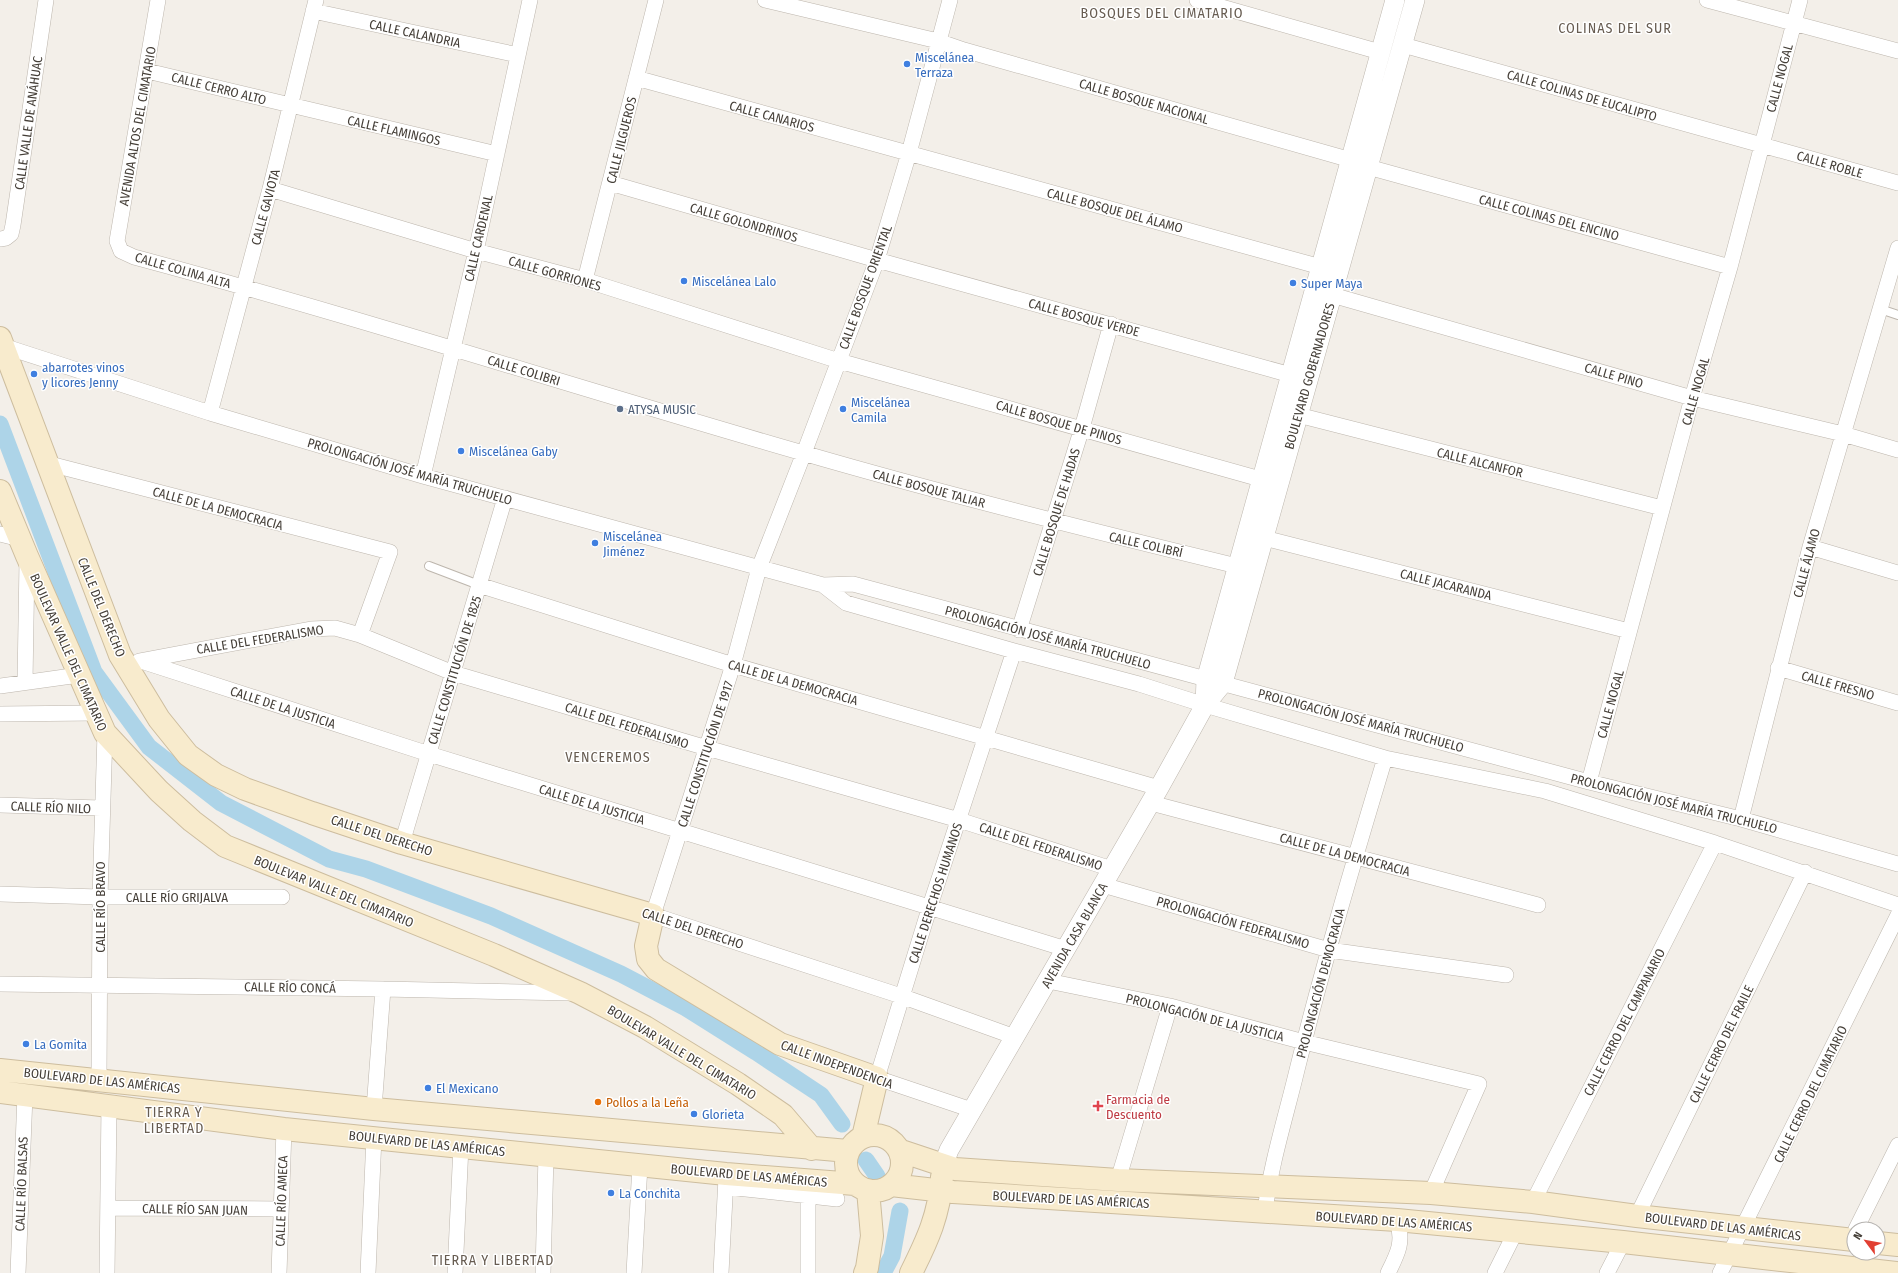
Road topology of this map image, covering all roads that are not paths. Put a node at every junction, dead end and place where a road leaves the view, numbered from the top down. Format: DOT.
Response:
graph roads {
  1 [pos="46,0"];
  2 [pos="158,0"];
  3 [pos="530,0"];
  4 [pos="656,0"];
  5 [pos="765,0"];
  6 [pos="950,0"];
  7 [pos="1197,0"];
  8 [pos="1395,0"];
  9 [pos="1415,0"];
  10 [pos="1707,0"];
  11 [pos="1800,0"];
  12 [pos="314,6"];
  13 [pos="1794,22"];
  14 [pos="938,41"];
  15 [pos="1402,45"];
  16 [pos="1898,51"];
  17 [pos="1380,52"];
  18 [pos="518,55"];
  19 [pos="147,71"];
  20 [pos="636,78"];
  21 [pos="291,106"];
  22 [pos="1762,145"];
  23 [pos="909,153"];
  24 [pos="497,154"];
  25 [pos="1351,160"];
  26 [pos="1368,167"];
  27 [pos="610,183"];
  28 [pos="1898,183"];
  29 [pos="270,189"];
  30 [pos="0,239"];
  31 [pos="476,251"];
  32 [pos="122,252"];
  33 [pos="1896,255"];
  34 [pos="877,260"];
  35 [pos="1321,266"];
  36 [pos="1730,266"];
  37 [pos="585,280"];
  38 [pos="244,287"];
  39 [pos="1332,295"];
  40 [pos="1880,308"];
  41 [pos="1898,315"];
  42 [pos="1111,324"];
  43 [pos="1,343"];
  44 [pos="452,349"];
  45 [pos="839,361"];
  46 [pos="1291,375"];
  47 [pos="1692,398"];
  48 [pos="210,413"];
  49 [pos="1298,415"];
  50 [pos="1082,428"];
  51 [pos="1842,434"];
  52 [pos="1898,450"];
  53 [pos="804,453"];
  54 [pos="46,463"];
  55 [pos="423,476"];
  56 [pos="1270,482"];
  57 [pos="0,491"];
  58 [pos="505,498"];
  59 [pos="1662,508"];
  60 [pos="1054,522"];
  61 [pos="1264,538"];
  62 [pos="16,543"];
  63 [pos="1810,547"];
  64 [pos="429,566"];
  65 [pos="1238,566"];
  66 [pos="759,568"];
  67 [pos="1898,574"];
  68 [pos="479,585"];
  69 [pos="823,585"];
  70 [pos="1019,630"];
  71 [pos="1629,631"];
  72 [pos="360,635"];
  73 [pos="1014,652"];
  74 [pos="129,658"];
  75 [pos="734,665"];
  76 [pos="1778,668"];
  77 [pos="453,673"];
  78 [pos="79,675"];
  79 [pos="1214,681"];
  80 [pos="25,682"];
  81 [pos="0,686"];
  82 [pos="1898,703"];
  83 [pos="1205,705"];
  84 [pos="95,713"];
  85 [pos="0,714"];
  86 [pos="104,733"];
  87 [pos="985,738"];
  88 [pos="707,748"];
  89 [pos="428,754"];
  90 [pos="1385,758"];
  91 [pos="1589,782"];
  92 [pos="1155,796"];
  93 [pos="0,805"];
  94 [pos="101,808"];
  95 [pos="1741,819"];
  96 [pos="959,820"];
  97 [pos="680,832"];
  98 [pos="402,843"];
  99 [pos="1715,843"];
  100 [pos="1355,856"];
  101 [pos="1898,864"];
  102 [pos="1805,872"];
  103 [pos="1108,877"];
  104 [pos="0,894"];
  105 [pos="100,897"];
  106 [pos="282,897"];
  107 [pos="1898,905"];
  108 [pos="930,906"];
  109 [pos="1538,906"];
  110 [pos="653,915"];
  111 [pos="1898,915"];
  112 [pos="1066,949"];
  113 [pos="1329,950"];
  114 [pos="1506,975"];
  115 [pos="1048,981"];
  116 [pos="0,984"];
  117 [pos="100,984"];
  118 [pos="383,989"];
  119 [pos="580,993"];
  120 [pos="901,996"];
  121 [pos="1170,1006"];
  122 [pos="1015,1037"];
  123 [pos="1304,1042"];
  124 [pos="0,1070"];
  125 [pos="877,1078"];
  126 [pos="99,1080"];
  127 [pos="0,1092"];
  128 [pos="25,1094"];
  129 [pos="109,1105"];
  130 [pos="374,1109"];
  131 [pos="972,1110"];
  132 [pos="284,1128"];
  133 [pos="374,1137"];
  134 [pos="856,1144"];
  135 [pos="1898,1145"];
  136 [pos="461,1146"];
  137 [pos="812,1149"];
  138 [pos="901,1151"];
  139 [pos="546,1155"];
  140 [pos="640,1165"];
  141 [pos="943,1166"];
  142 [pos="726,1180"];
  143 [pos="1118,1180"];
  144 [pos="891,1186"];
  145 [pos="1268,1186"];
  146 [pos="862,1187"];
  147 [pos="941,1191"];
  148 [pos="1431,1193"];
  149 [pos="808,1196"];
  150 [pos="837,1199"];
  151 [pos="1533,1202"];
  152 [pos="109,1208"];
  153 [pos="281,1209"];
  154 [pos="1265,1211"];
  155 [pos="1637,1216"];
  156 [pos="1397,1220"];
  157 [pos="1861,1221"];
  158 [pos="1744,1227"];
  159 [pos="1516,1231"];
  160 [pos="1846,1235"];
  161 [pos="1623,1242"];
  162 [pos="1886,1243"];
  163 [pos="1898,1245"];
  164 [pos="1730,1254"];
  165 [pos="1832,1270"];
  166 [pos="18,1273"];
  167 [pos="107,1273"];
  168 [pos="279,1273"];
  169 [pos="368,1273"];
  170 [pos="455,1273"];
  171 [pos="543,1273"];
  172 [pos="634,1273"];
  173 [pos="721,1273"];
  174 [pos="808,1273"];
  175 [pos="865,1273"];
  176 [pos="911,1273"];
  177 [pos="1388,1273"];
  178 [pos="1495,1273"];
  179 [pos="1607,1273"];
  180 [pos="1720,1273"];
  181 [pos="1896,1273"];
  1 -- 30 [label="street, CALLE VALLE DE ANÁHUAC"];
  2 -- 19 [label="street, AVENIDA ALTOS DEL CIMATARIO"];
  3 -- 18 [label="street, CALLE CARDENAL"];
  4 -- 20 [label="street, CALLE JILGUEROS"];
  5 -- 14 [label="street, CALLE BOSQUE NACIONAL"];
  6 -- 14 [label="street, CALLE BOSQUE ORIENTAL"];
  7 -- 17 [label="street"];
  8 -- 17 [label="street, BOULEVARD GOBERNADORES"];
  9 -- 15 [label="street, BOULEVARD GOBERNADORES"];
  10 -- 13 [label="street"];
  11 -- 13 [label="street, CALLE NOGAL"];
  12 -- 18 [label="street, CALLE CALANDRIA"];
  12 -- 21 [label="street, CALLE GAVIOTA"];
  13 -- 16 [label="street"];
  13 -- 22 [label="street, CALLE NOGAL"];
  14 -- 23 [label="street, CALLE BOSQUE ORIENTAL"];
  14 -- 25 [label="street, CALLE BOSQUE NACIONAL"];
  15 -- 22 [label="street, CALLE COLINAS DE EUCALIPTO"];
  15 -- 26 [label="street, BOULEVARD GOBERNADORES"];
  17 -- 25 [label="street, BOULEVARD GOBERNADORES"];
  18 -- 24 [label="street, CALLE CARDENAL"];
  19 -- 21 [label="street, CALLE CERRO ALTO"];
  19 -- 32 [label="street, AVENIDA ALTOS DEL CIMATARIO"];
  20 -- 23 [label="street, CALLE CANARIOS"];
  20 -- 27 [label="street, CALLE JILGUEROS"];
  21 -- 24 [label="street, CALLE FLAMINGOS"];
  21 -- 29 [label="street, CALLE GAVIOTA"];
  22 -- 28 [label="street, CALLE ROBLE"];
  22 -- 36 [label="street, CALLE NOGAL"];
  23 -- 34 [label="street, CALLE BOSQUE ORIENTAL"];
  23 -- 35 [label="street, CALLE BOSQUE DEL ÁLAMO"];
  24 -- 31 [label="street, CALLE CARDENAL"];
  25 -- 26 [label="street, CALLE BOSQUE NACIONAL"];
  25 -- 35 [label="street, BOULEVARD GOBERNADORES"];
  26 -- 36 [label="street, CALLE COLINAS DEL ENCINO"];
  26 -- 39 [label="street, BOULEVARD GOBERNADORES"];
  27 -- 34 [label="street, CALLE GOLONDRINOS"];
  27 -- 37 [label="street, CALLE JILGUEROS"];
  29 -- 31 [label="street, CALLE GORRIONES"];
  29 -- 38 [label="street, CALLE GAVIOTA"];
  31 -- 37 [label="street, CALLE GORRIONES"];
  31 -- 44 [label="street, CALLE CARDENAL"];
  32 -- 38 [label="street, CALLE COLINA ALTA"];
  33 -- 40 [label="street, CALLE ÁLAMO"];
  34 -- 42 [label="street, CALLE BOSQUE VERDE"];
  34 -- 45 [label="street, CALLE BOSQUE ORIENTAL"];
  35 -- 46 [label="street, BOULEVARD GOBERNADORES"];
  36 -- 47 [label="street, CALLE NOGAL"];
  37 -- 45 [label="street, CALLE GORRIONES"];
  38 -- 44 [label="street, CALLE COLIBRI"];
  38 -- 48 [label="street, CALLE GAVIOTA"];
  39 -- 47 [label="street, CALLE PINO"];
  39 -- 49 [label="street, BOULEVARD GOBERNADORES"];
  40 -- 41 [label="lane"];
  40 -- 51 [label="street, CALLE ÁLAMO"];
  42 -- 46 [label="street, CALLE BOSQUE VERDE"];
  42 -- 50 [label="street, CALLE BOSQUE DE HADAS"];
  43 -- 48 [label="street, PROLONGACIÓN JOSÉ MARÍA TRUCHUELO"];
  43 -- 54 [label="main road, CALLE DEL DERECHO"];
  44 -- 53 [label="street, CALLE COLIBRI"];
  44 -- 55 [label="street, CALLE CARDENAL"];
  45 -- 50 [label="street, CALLE BOSQUE DE PINOS"];
  45 -- 53 [label="street, CALLE BOSQUE ORIENTAL"];
  46 -- 56 [label="street, BOULEVARD GOBERNADORES"];
  47 -- 51 [label="street, CALLE PINO"];
  47 -- 59 [label="street, CALLE NOGAL"];
  48 -- 55 [label="street, PROLONGACIÓN JOSÉ MARÍA TRUCHUELO"];
  49 -- 56 [label="street, BOULEVARD GOBERNADORES"];
  49 -- 59 [label="street, CALLE ALCANFOR"];
  50 -- 56 [label="street, CALLE BOSQUE DE PINOS"];
  50 -- 60 [label="street, CALLE BOSQUE DE HADAS"];
  51 -- 52 [label="street, CALLE PINO"];
  51 -- 63 [label="street, CALLE ÁLAMO"];
  53 -- 60 [label="street, CALLE BOSQUE TALIAR"];
  53 -- 66 [label="street, CALLE BOSQUE ORIENTAL"];
  54 -- 72 [label="street, CALLE DE LA DEMOCRACIA"];
  54 -- 74 [label="main road, CALLE DEL DERECHO"];
  55 -- 58 [label="street, PROLONGACIÓN JOSÉ MARÍA TRUCHUELO"];
  56 -- 61 [label="street, BOULEVARD GOBERNADORES"];
  56 -- 65 [label="street, BOULEVARD GOBERNADORES"];
  57 -- 62 [label="main road, BOULEVAR VALLE DEL CIMATARIO"];
  58 -- 66 [label="street, PROLONGACIÓN JOSÉ MARÍA TRUCHUELO"];
  58 -- 68 [label="street, CALLE CONSTITUCIÓN DE 1825"];
  59 -- 71 [label="street, CALLE NOGAL"];
  60 -- 65 [label="street, CALLE COLIBRÍ"];
  60 -- 70 [label="street, CALLE BOSQUE DE HADAS"];
  61 -- 71 [label="street, CALLE JACARANDA"];
  61 -- 79 [label="street, BOULEVARD GOBERNADORES"];
  62 -- 78 [label="main road, BOULEVAR VALLE DEL CIMATARIO"];
  62 -- 80 [label="street"];
  63 -- 67 [label="street"];
  63 -- 76 [label="street, CALLE ÁLAMO"];
  64 -- 68 [label="lane, CALLE DE LA DEMOCRACIA"];
  65 -- 79 [label="street, BOULEVARD GOBERNADORES"];
  66 -- 69 [label="street, PROLONGACIÓN JOSÉ MARÍA TRUCHUELO"];
  66 -- 75 [label="street, CALLE CONSTITUCIÓN DE 1917"];
  68 -- 75 [label="street, CALLE DE LA DEMOCRACIA"];
  68 -- 77 [label="street, CALLE CONSTITUCIÓN DE 1825"];
  69 -- 70 [label="street, PROLONGACIÓN JOSÉ MARÍA TRUCHUELO"];
  69 -- 73 [label="street, PROLONGACIÓN JOSÉ MARÍA TRUCHUELO"];
  70 -- 79 [label="street, PROLONGACIÓN JOSÉ MARÍA TRUCHUELO"];
  71 -- 91 [label="street, CALLE NOGAL"];
  72 -- 74 [label="street, CALLE DEL FEDERALISMO"];
  72 -- 77 [label="street, CALLE DEL FEDERALISMO"];
  73 -- 83 [label="street, PROLONGACIÓN JOSÉ MARÍA TRUCHUELO"];
  73 -- 87 [label="street, CALLE DERECHOS HUMANOS"];
  74 -- 89 [label="street, CALLE DE LA JUSTICIA"];
  74 -- 98 [label="main road, CALLE DEL DERECHO"];
  75 -- 87 [label="street, CALLE DE LA DEMOCRACIA"];
  75 -- 88 [label="street, CALLE CONSTITUCIÓN DE 1917"];
  76 -- 82 [label="street, CALLE FRESNO"];
  76 -- 95 [label="street, CALLE ÁLAMO"];
  77 -- 88 [label="street, CALLE DEL FEDERALISMO"];
  77 -- 89 [label="street, CALLE CONSTITUCIÓN DE 1825"];
  78 -- 80 [label="street"];
  78 -- 84 [label="main road, BOULEVAR VALLE DEL CIMATARIO"];
  79 -- 83 [label="street, AVENIDA CASA BLANCA"];
  79 -- 91 [label="street, PROLONGACIÓN JOSÉ MARÍA TRUCHUELO"];
  80 -- 81 [label="street"];
  83 -- 90 [label="street, PROLONGACIÓN JOSÉ MARÍA TRUCHUELO"];
  83 -- 92 [label="street, AVENIDA CASA BLANCA"];
  84 -- 85 [label="street"];
  84 -- 86 [label="main road, BOULEVAR VALLE DEL CIMATARIO"];
  86 -- 94 [label="street, CALLE RÍO BRAVO"];
  86 -- 119 [label="main road, BOULEVAR VALLE DEL CIMATARIO"];
  87 -- 92 [label="street, CALLE DE LA DEMOCRACIA"];
  87 -- 96 [label="street, CALLE DERECHOS HUMANOS"];
  88 -- 96 [label="street, CALLE DEL FEDERALISMO"];
  88 -- 97 [label="street, CALLE CONSTITUCIÓN DE 1917"];
  89 -- 97 [label="street, CALLE DE LA JUSTICIA"];
  89 -- 98 [label="street, CALLE CONSTITUCIÓN DE 1825"];
  90 -- 99 [label="street, PROLONGACIÓN JOSÉ MARÍA TRUCHUELO"];
  90 -- 100 [label="street, PROLONGACIÓN DEMOCRACIA"];
  91 -- 95 [label="street, PROLONGACIÓN JOSÉ MARÍA TRUCHUELO"];
  92 -- 100 [label="street, CALLE DE LA DEMOCRACIA"];
  92 -- 103 [label="street, AVENIDA CASA BLANCA"];
  93 -- 94 [label="street, CALLE RÍO NILO"];
  94 -- 105 [label="street, CALLE RÍO BRAVO"];
  95 -- 101 [label="street, PROLONGACIÓN JOSÉ MARÍA TRUCHUELO"];
  96 -- 103 [label="street, CALLE DEL FEDERALISMO"];
  96 -- 108 [label="street, CALLE DERECHOS HUMANOS"];
  97 -- 108 [label="street, CALLE DE LA JUSTICIA"];
  97 -- 110 [label="street, CALLE CONSTITUCIÓN DE 1917"];
  98 -- 110 [label="main road, CALLE DEL DERECHO"];
  99 -- 102 [label="street"];
  99 -- 151 [label="street, CALLE CERRO DEL CAMPANARIO"];
  100 -- 109 [label="street, CALLE DE LA DEMOCRACIA"];
  100 -- 113 [label="street, PROLONGACIÓN DEMOCRACIA"];
  102 -- 107 [label="street"];
  102 -- 155 [label="street, CALLE CERRO DEL FRAILE"];
  103 -- 112 [label="street, AVENIDA CASA BLANCA"];
  103 -- 113 [label="street, PROLONGACIÓN FEDERALISMO"];
  104 -- 105 [label="street, CALLE RÍO GRIJALVA"];
  105 -- 106 [label="street, CALLE RÍO GRIJALVA"];
  105 -- 117 [label="street, CALLE RÍO BRAVO"];
  108 -- 112 [label="street, CALLE DE LA JUSTICIA"];
  108 -- 120 [label="street, CALLE DERECHOS HUMANOS"];
  110 -- 120 [label="street, CALLE DEL DERECHO"];
  110 -- 125 [label="main road, CALLE INDEPENDENCIA"];
  111 -- 158 [label="street, CALLE CERRO DEL CIMATARIO"];
  112 -- 115 [label="street, AVENIDA CASA BLANCA"];
  113 -- 114 [label="street, PROLONGACIÓN FEDERALISMO"];
  113 -- 123 [label="street, PROLONGACIÓN DEMOCRACIA"];
  115 -- 121 [label="street, PROLONGACIÓN DE LA JUSTICIA"];
  115 -- 122 [label="street, AVENIDA CASA BLANCA"];
  116 -- 117 [label="street, CALLE RÍO CONCÁ"];
  117 -- 118 [label="street, CALLE RÍO CONCÁ"];
  117 -- 126 [label="street, CALLE RÍO BRAVO"];
  118 -- 119 [label="street, CALLE RÍO CONCÁ"];
  118 -- 130 [label="street"];
  119 -- 137 [label="main road, BOULEVAR VALLE DEL CIMATARIO"];
  120 -- 122 [label="street, CALLE DEL DERECHO"];
  120 -- 125 [label="street, CALLE DERECHOS HUMANOS"];
  121 -- 123 [label="street, PROLONGACIÓN DE LA JUSTICIA"];
  121 -- 143 [label="street"];
  122 -- 131 [label="street, AVENIDA CASA BLANCA"];
  123 -- 145 [label="street, PROLONGACIÓN DEMOCRACIA"];
  123 -- 148 [label="street, PROLONGACIÓN DE LA JUSTICIA"];
  124 -- 126 [label="main road, BOULEVARD DE LAS AMÉRICAS"];
  125 -- 131 [label="street, CALLE INDEPENDENCIA"];
  125 -- 134 [label="main road, CALLE DERECHOS HUMANOS"];
  126 -- 130 [label="main road, BOULEVARD DE LAS AMÉRICAS"];
  127 -- 128 [label="main road, BOULEVARD DE LAS AMÉRICAS"];
  128 -- 129 [label="main road, BOULEVARD DE LAS AMÉRICAS"];
  128 -- 166 [label="street, CALLE RÍO BALSAS"];
  129 -- 132 [label="main road, BOULEVARD DE LAS AMÉRICAS"];
  129 -- 152 [label="street"];
  130 -- 137 [label="main road, BOULEVARD DE LAS AMÉRICAS"];
  131 -- 141 [label="street, AVENIDA CASA BLANCA"];
  132 -- 133 [label="main road, BOULEVARD DE LAS AMÉRICAS"];
  132 -- 153 [label="street, CALLE RÍO AMECA"];
  133 -- 136 [label="main road, BOULEVARD DE LAS AMÉRICAS"];
  133 -- 169 [label="street"];
  134 -- 137 [label="main road, BOULEVARD DE LAS AMÉRICAS"];
  134 -- 138 [label="main road"];
  134 -- 146 [label="main road"];
  135 -- 157 [label="street"];
  136 -- 139 [label="main road, BOULEVARD DE LAS AMÉRICAS"];
  136 -- 170 [label="street"];
  138 -- 141 [label="main road, BOULEVARD DE LAS AMÉRICAS"];
  138 -- 144 [label="main road"];
  139 -- 140 [label="main road, BOULEVARD DE LAS AMÉRICAS"];
  139 -- 171 [label="street"];
  140 -- 142 [label="main road, BOULEVARD DE LAS AMÉRICAS"];
  140 -- 172 [label="street"];
  141 -- 143 [label="main road, BOULEVARD DE LAS AMÉRICAS"];
  141 -- 147 [label="main road"];
  142 -- 146 [label="main road, BOULEVARD DE LAS AMÉRICAS"];
  142 -- 149 [label="street, BOULEVARD DE LAS AMÉRICAS"];
  142 -- 173 [label="street"];
  143 -- 145 [label="main road, BOULEVARD DE LAS AMÉRICAS"];
  144 -- 146 [label="main road"];
  144 -- 147 [label="main road, BOULEVARD DE LAS AMÉRICAS"];
  145 -- 148 [label="main road, BOULEVARD DE LAS AMÉRICAS"];
  145 -- 154 [label="street, PROLONGACIÓN DEMOCRACIA"];
  146 -- 175 [label="main road"];
  147 -- 154 [label="main road, BOULEVARD DE LAS AMÉRICAS"];
  147 -- 176 [label="main road"];
  148 -- 151 [label="main road, BOULEVARD DE LAS AMÉRICAS"];
  149 -- 150 [label="street, BOULEVARD DE LAS AMÉRICAS"];
  149 -- 174 [label="street"];
  151 -- 155 [label="main road, BOULEVARD DE LAS AMÉRICAS"];
  152 -- 153 [label="street, CALLE RÍO SAN JUAN"];
  152 -- 167 [label="street"];
  153 -- 168 [label="street, CALLE RÍO AMECA"];
  154 -- 156 [label="main road, BOULEVARD DE LAS AMÉRICAS"];
  155 -- 158 [label="main road, BOULEVARD DE LAS AMÉRICAS"];
  156 -- 159 [label="main road, BOULEVARD DE LAS AMÉRICAS"];
  156 -- 177 [label="street"];
  158 -- 160 [label="main road, BOULEVARD DE LAS AMÉRICAS"];
  158 -- 164 [label="street, CALLE CERRO DEL CIMATARIO"];
  159 -- 161 [label="main road, BOULEVARD DE LAS AMÉRICAS"];
  159 -- 178 [label="street"];
  161 -- 164 [label="main road, BOULEVARD DE LAS AMÉRICAS"];
  161 -- 179 [label="street"];
  162 -- 163 [label="main road"];
  164 -- 165 [label="main road, BOULEVARD DE LAS AMÉRICAS"];
  164 -- 180 [label="street, CALLE CERRO DEL CIMATARIO"];
  165 -- 181 [label="main road, BOULEVARD DE LAS AMÉRICAS"];
}
